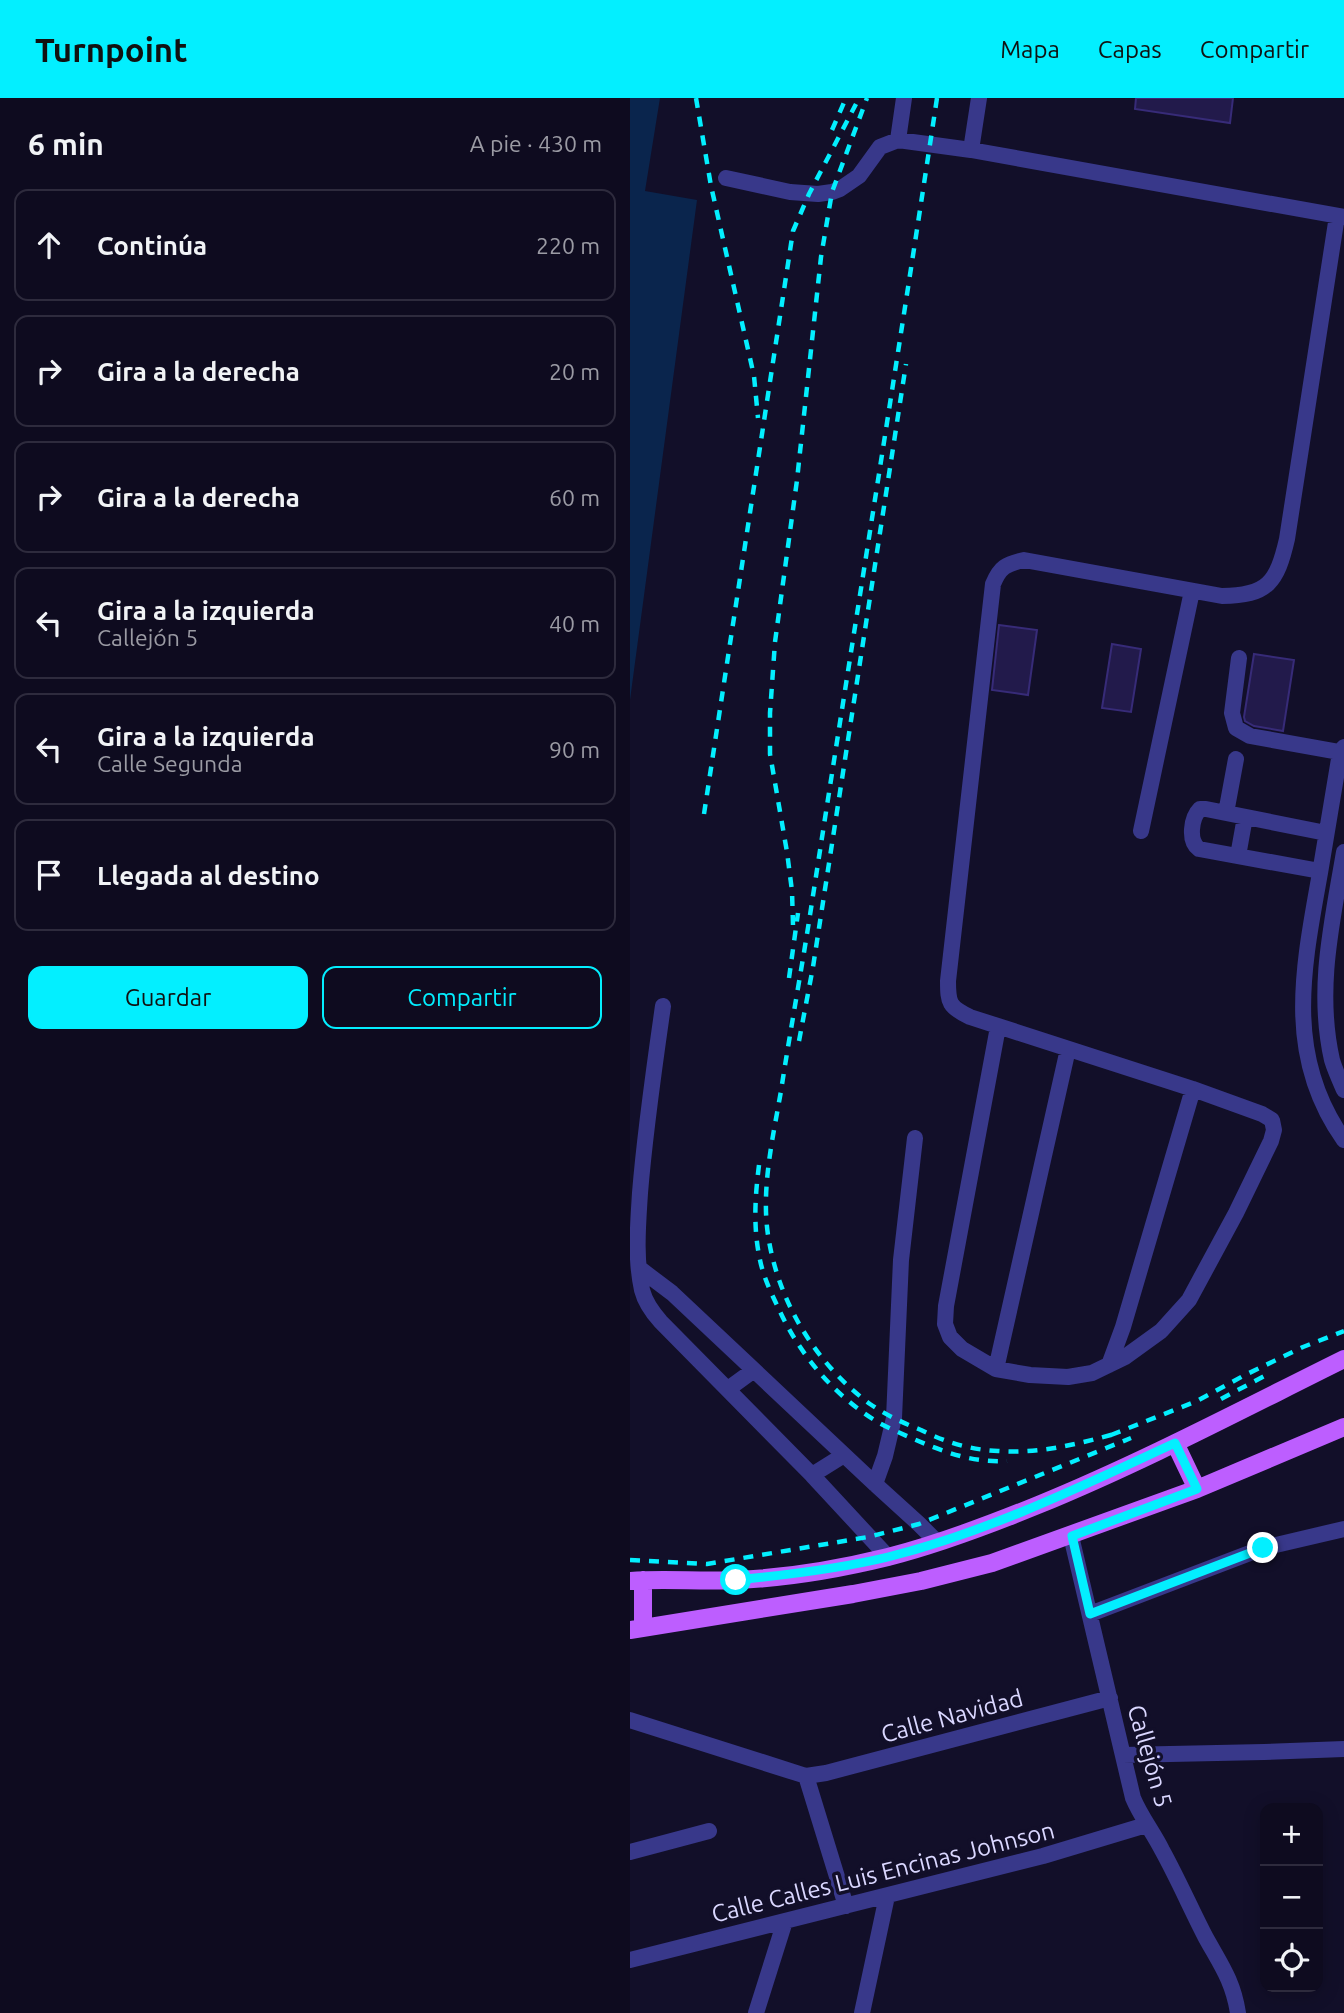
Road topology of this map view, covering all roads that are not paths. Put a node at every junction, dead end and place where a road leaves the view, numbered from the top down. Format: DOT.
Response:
graph roads {
  1 [pos="904,98"];
  2 [pos="979,98"];
  3 [pos="898,140"];
  4 [pos="971,150"];
  5 [pos="726,178"];
  6 [pos="1341,217"];
  7 [pos="1192,591"];
  8 [pos="1239,658"];
  9 [pos="1343,751"];
  10 [pos="1236,759"];
  11 [pos="1226,813"];
  12 [pos="1245,817"];
  13 [pos="1141,831"];
  14 [pos="1326,833"];
  15 [pos="1238,856"];
  16 [pos="1344,856"];
  17 [pos="1321,862"];
  18 [pos="663,1006"];
  19 [pos="998,1027"];
  20 [pos="1068,1049"];
  21 [pos="1194,1089"];
  22 [pos="1344,1090"];
  23 [pos="915,1138"];
  24 [pos="1344,1140"];
  25 [pos="639,1268"];
  26 [pos="672,1293"];
  27 [pos="652,1312"];
  28 [pos="1344,1359"];
  29 [pos="1109,1365"];
  30 [pos="996,1369"];
  31 [pos="754,1370"];
  32 [pos="728,1390"];
  33 [pos="1344,1429"];
  34 [pos="1175,1443"];
  35 [pos="844,1455"];
  36 [pos="812,1475"];
  37 [pos="875,1484"];
  38 [pos="1197,1489"];
  39 [pos="1344,1529"];
  40 [pos="1072,1536"];
  41 [pos="937,1542"];
  42 [pos="888,1557"];
  43 [pos="636,1581"];
  44 [pos="1090,1614"];
  45 [pos="637,1629"];
  46 [pos="1110,1698"];
  47 [pos="630,1720"];
  48 [pos="1344,1749"];
  49 [pos="1123,1755"];
  50 [pos="806,1776"];
  51 [pos="1146,1825"];
  52 [pos="709,1831"];
  53 [pos="630,1852"];
  54 [pos="887,1896"];
  55 [pos="846,1906"];
  56 [pos="785,1921"];
  57 [pos="630,1960"];
  58 [pos="756,2013"];
  59 [pos="862,2013"];
  60 [pos="1238,2013"];
  1 -- 3 [label="street"];
  2 -- 4 [label="street"];
  3 -- 4 [label="street"];
  3 -- 5 [label="street"];
  4 -- 6 [label="street"];
  6 -- 7 [label="street"];
  7 -- 13 [label="street"];
  7 -- 19 [label="street"];
  8 -- 9 [label="street"];
  9 -- 14 [label="street"];
  10 -- 11 [label="street"];
  11 -- 12 [label="street"];
  11 -- 15 [label="street"];
  12 -- 14 [label="street"];
  12 -- 15 [label="street"];
  14 -- 17 [label="street"];
  15 -- 17 [label="street"];
  16 -- 17 [label="street"];
  16 -- 22 [label="street"];
  17 -- 24 [label="street"];
  18 -- 25 [label="street"];
  19 -- 20 [label="street"];
  19 -- 30 [label="street"];
  20 -- 21 [label="street"];
  20 -- 30 [label="street"];
  21 -- 29 [label="street"];
  21 -- 29 [label="street"];
  23 -- 37 [label="street"];
  25 -- 26 [label="street"];
  25 -- 27 [label="street"];
  26 -- 27 [label="street"];
  26 -- 31 [label="street"];
  27 -- 32 [label="street"];
  28 -- 34 [label="main road"];
  29 -- 30 [label="street"];
  31 -- 32 [label="street"];
  31 -- 35 [label="street"];
  32 -- 36 [label="street"];
  33 -- 38 [label="main road"];
  34 -- 38 [label="main road"];
  34 -- 41 [label="main road"];
  35 -- 36 [label="street"];
  35 -- 37 [label="street"];
  36 -- 42 [label="street"];
  37 -- 41 [label="street"];
  38 -- 40 [label="main road"];
  39 -- 44 [label="street"];
  40 -- 44 [label="street, Callejón 5"];
  40 -- 45 [label="main road"];
  41 -- 42 [label="main road"];
  42 -- 43 [label="main road"];
  43 -- 45 [label="main road"];
  44 -- 46 [label="street, Callejón 5"];
  46 -- 49 [label="street, Callejón 5"];
  46 -- 50 [label="street, Calle Navidad"];
  47 -- 50 [label="street"];
  48 -- 49 [label="street"];
  49 -- 51 [label="street, Callejón 5"];
  50 -- 55 [label="street"];
  51 -- 54 [label="street, Calle Calles Luis Encinas Johnson"];
  51 -- 60 [label="street, Callejón 5"];
  52 -- 53 [label="street"];
  54 -- 55 [label="street, Calle Calles Luis Encinas Johnson"];
  54 -- 59 [label="street"];
  55 -- 56 [label="street, Calle Calles Luis Encinas Johnson"];
  56 -- 57 [label="street, Calle Calles Luis Encinas Johnson"];
  56 -- 58 [label="street"];
}
